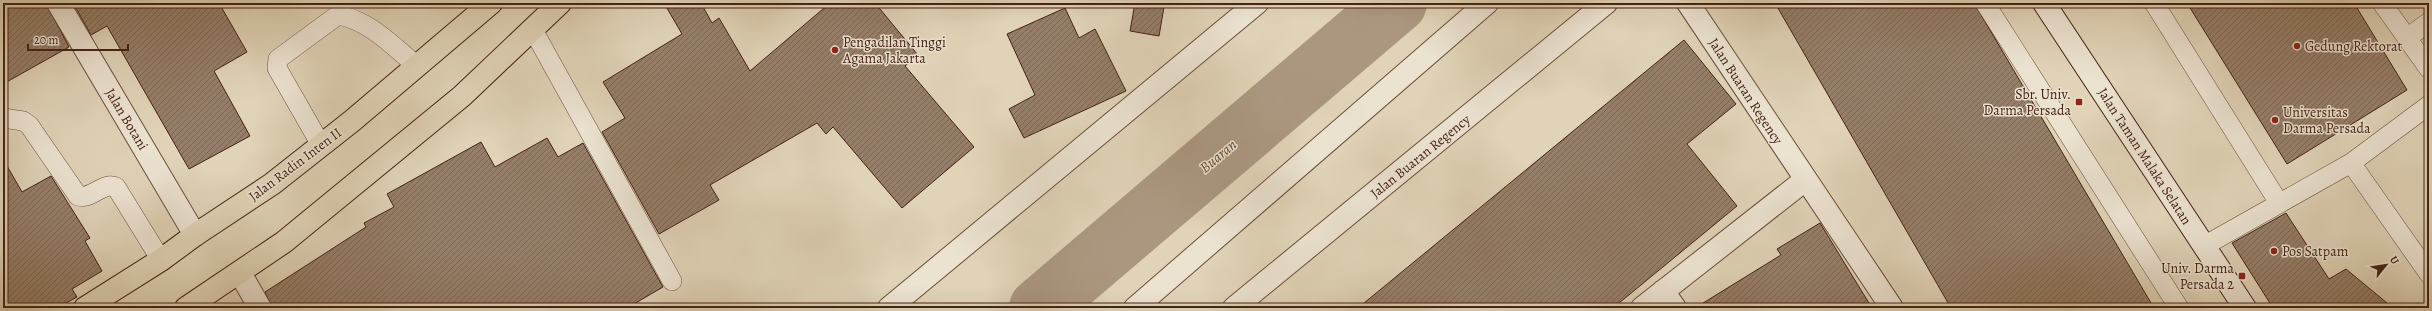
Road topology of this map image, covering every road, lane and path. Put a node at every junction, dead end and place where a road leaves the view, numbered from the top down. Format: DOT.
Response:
graph roads {
  1 [pos="58,3"];
  2 [pos="491,3"];
  3 [pos="560,3"];
  4 [pos="1257,3"];
  5 [pos="1487,3"];
  6 [pos="1606,3"];
  7 [pos="1688,3"];
  8 [pos="1985,3"];
  9 [pos="2044,3"];
  10 [pos="2154,3"];
  11 [pos="2382,3"];
  12 [pos="2429,22"];
  13 [pos="532,28"];
  14 [pos="2407,38"];
  15 [pos="417,66"];
  16 [pos="2429,69"];
  17 [pos="2429,105"];
  18 [pos="3,118"];
  19 [pos="321,145"];
  20 [pos="2351,163"];
  21 [pos="1805,180"];
  22 [pos="2279,203"];
  23 [pos="195,235"];
  24 [pos="2204,246"];
  25 [pos="161,260"];
  26 [pos="240,273"];
  27 [pos="2429,274"];
  28 [pos="672,281"];
  29 [pos="1669,299"];
  30 [pos="85,308"];
  31 [pos="186,308"];
  32 [pos="260,308"];
  33 [pos="889,308"];
  34 [pos="1135,308"];
  35 [pos="1234,308"];
  36 [pos="1642,308"];
  37 [pos="1892,308"];
  38 [pos="2180,308"];
  39 [pos="2245,308"];
  1 -- 23 [label="street, Jalan Botani"];
  2 -- 15 [label="main road, Jalan Radin Inten II"];
  3 -- 13 [label="main road"];
  4 -- 33 [label="street"];
  5 -- 34 [label="street"];
  6 -- 35 [label="street, Jalan Buaran Regency"];
  7 -- 21 [label="street, Jalan Buaran Regency"];
  8 -- 38 [label="lane"];
  9 -- 24 [label="street, Jalan Taman Malaka Selatan"];
  10 -- 22 [label="lane"];
  11 -- 14 [label="lane"];
  12 -- 14 [label="lane"];
  13 -- 26 [label="main road"];
  13 -- 28 [label="lane"];
  14 -- 16 [label="lane"];
  15 -- 19 [label="main road, Jalan Radin Inten II"];
  15 -- 19 [label="lane"];
  17 -- 20 [label="lane"];
  18 -- 25 [label="lane"];
  19 -- 23 [label="main road, Jalan Radin Inten II"];
  20 -- 22 [label="lane"];
  20 -- 27 [label="lane"];
  21 -- 29 [label="street"];
  21 -- 37 [label="street, Jalan Buaran Regency"];
  22 -- 24 [label="lane"];
  23 -- 25 [label="main road, Jalan Radin Inten II"];
  24 -- 39 [label="street, Jalan Taman Malaka Selatan"];
  25 -- 30 [label="main road, Jalan Radin Inten II"];
  26 -- 31 [label="main road"];
  26 -- 32 [label="street"];
  29 -- 36 [label="street"];
}
